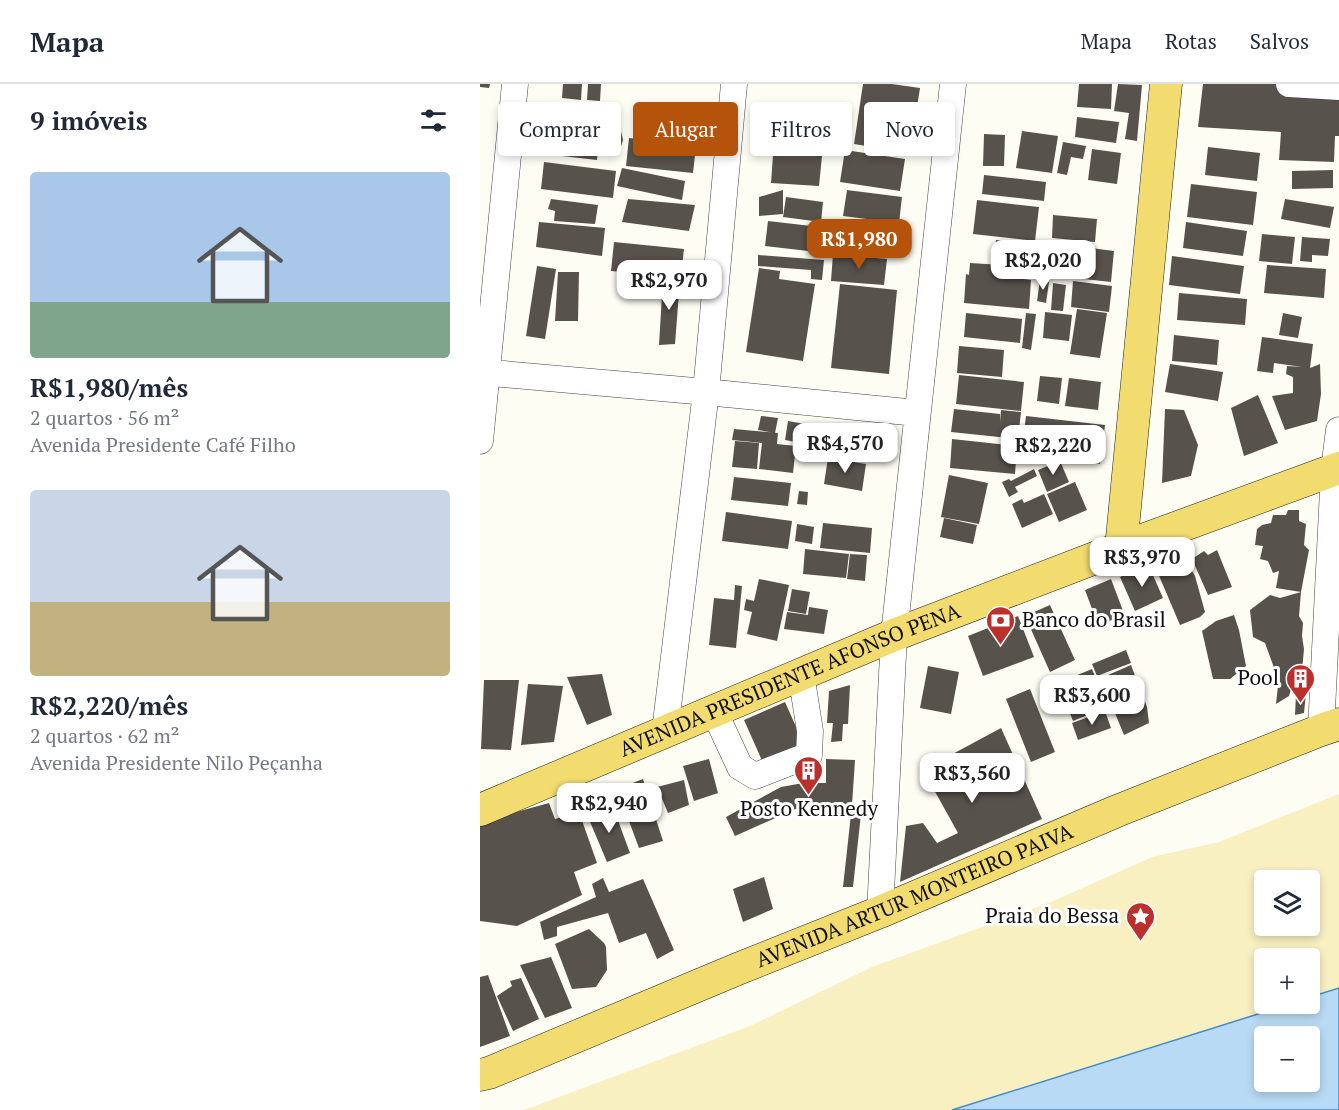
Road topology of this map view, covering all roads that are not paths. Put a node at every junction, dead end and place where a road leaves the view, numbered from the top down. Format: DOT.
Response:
graph roads {
  1 [pos="515,84"];
  2 [pos="734,84"];
  3 [pos="953,84"];
  4 [pos="1166,84"];
  5 [pos="1289,84"];
  6 [pos="1339,87"];
  7 [pos="483,373"];
  8 [pos="706,392"];
  9 [pos="917,412"];
  10 [pos="1339,430"];
  11 [pos="480,441"];
  12 [pos="1337,469"];
  13 [pos="1121,548"];
  14 [pos="894,635"];
  15 [pos="801,674"];
  16 [pos="714,711"];
  17 [pos="1330,727"];
  18 [pos="665,731"];
  19 [pos="480,810"];
  20 [pos="880,912"];
  21 [pos="485,1074"];
  1 -- 7 [label="street"];
  2 -- 8 [label="street"];
  3 -- 9 [label="street"];
  4 -- 13 [label="main road"];
  5 -- 6 [label="street"];
  7 -- 8 [label="street"];
  7 -- 11 [label="street"];
  8 -- 9 [label="street"];
  8 -- 18 [label="street"];
  9 -- 14 [label="street"];
  10 -- 12 [label="street"];
  12 -- 13 [label="main road, AVENIDA PRESIDENTE AFONSO PENA"];
  12 -- 17 [label="street"];
  13 -- 14 [label="main road, AVENIDA PRESIDENTE AFONSO PENA"];
  14 -- 15 [label="main road, AVENIDA PRESIDENTE AFONSO PENA"];
  14 -- 20 [label="street"];
  15 -- 16 [label="main road, AVENIDA PRESIDENTE AFONSO PENA"];
  15 -- 16 [label="street"];
  16 -- 18 [label="main road, AVENIDA PRESIDENTE AFONSO PENA"];
  17 -- 20 [label="main road, AVENIDA ARTUR MONTEIRO PAIVA"];
  18 -- 19 [label="main road, AVENIDA PRESIDENTE AFONSO PENA"];
  20 -- 21 [label="main road, AVENIDA ARTUR MONTEIRO PAIVA"];
}
